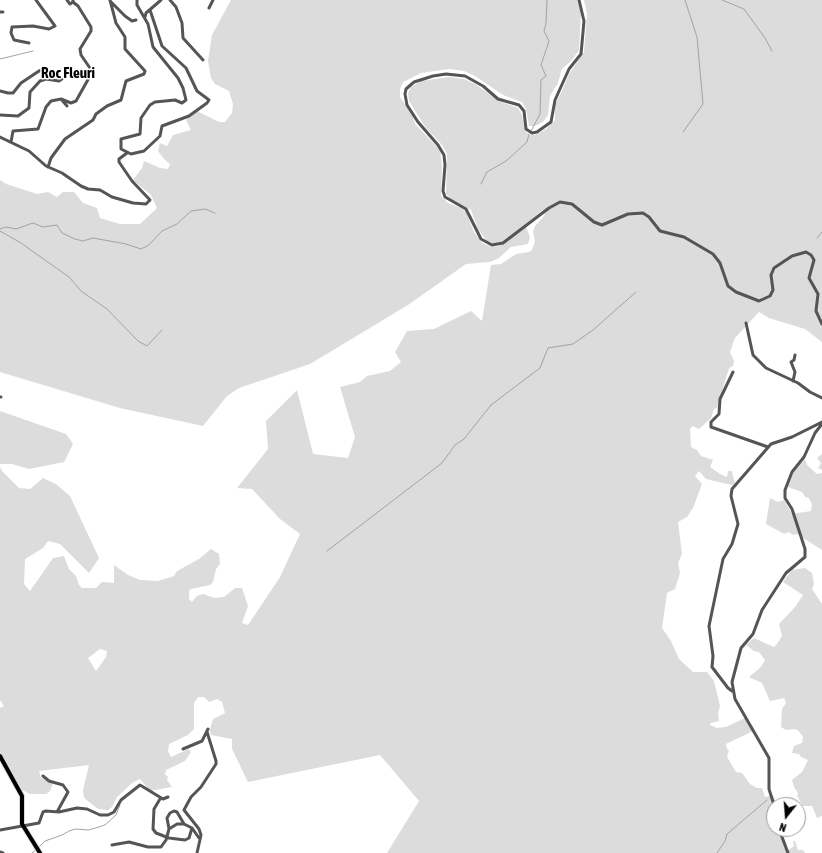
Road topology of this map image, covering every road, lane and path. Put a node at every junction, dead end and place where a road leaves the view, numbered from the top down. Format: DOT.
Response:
graph roads {
  1 [pos="36,0"];
  2 [pos="67,0"];
  3 [pos="110,0"];
  4 [pos="137,0"];
  5 [pos="161,0"];
  6 [pos="170,0"];
  7 [pos="213,0"];
  8 [pos="579,0"];
  9 [pos="73,1"];
  10 [pos="209,8"];
  11 [pos="150,10"];
  12 [pos="144,17"];
  13 [pos="136,20"];
  14 [pos="29,43"];
  15 [pos="202,60"];
  16 [pos="0,91"];
  17 [pos="61,99"];
  18 [pos="67,106"];
  19 [pos="0,115"];
  20 [pos="0,137"];
  21 [pos="11,142"];
  22 [pos="127,153"];
  23 [pos="48,167"];
  24 [pos="746,323"];
  25 [pos="822,324"];
  26 [pos="795,355"];
  27 [pos="733,372"];
  28 [pos="793,381"];
  29 [pos="822,398"];
  30 [pos="822,423"];
  31 [pos="768,447"];
  32 [pos="732,691"];
  33 [pos="183,749"];
  34 [pos="0,756"];
  35 [pos="43,776"];
  36 [pos="168,797"];
  37 [pos="772,797"];
  38 [pos="160,799"];
  39 [pos="57,812"];
  40 [pos="184,824"];
  41 [pos="23,827"];
  42 [pos="192,828"];
  43 [pos="169,829"];
  44 [pos="0,830"];
  45 [pos="166,837"];
  46 [pos="781,837"];
  47 [pos="200,839"];
  48 [pos="112,845"];
  49 [pos="0,852"];
  50 [pos="3,853"];
  51 [pos="40,853"];
  52 [pos="197,853"];
  53 [pos="788,853"];
  1 -- 14 [label="street"];
  2 -- 9 [label="street"];
  3 -- 13 [label="street"];
  3 -- 23 [label="street"];
  4 -- 12 [label="street"];
  5 -- 11 [label="street"];
  6 -- 15 [label="street"];
  7 -- 10 [label="street"];
  8 -- 25 [label="street"];
  9 -- 17 [label="street"];
  11 -- 12 [label="street"];
  11 -- 22 [label="street"];
  12 -- 22 [label="street"];
  16 -- 19 [label="street"];
  17 -- 18 [label="street"];
  17 -- 21 [label="street"];
  20 -- 21 [label="street"];
  21 -- 23 [label="street"];
  22 -- 23 [label="street"];
  24 -- 28 [label="street"];
  26 -- 28 [label="street"];
  27 -- 31 [label="street"];
  28 -- 29 [label="street"];
  30 -- 31 [label="street"];
  30 -- 32 [label="street"];
  31 -- 32 [label="street"];
  32 -- 37 [label="street"];
  33 -- 47 [label="street"];
  34 -- 41 [label="main road"];
  35 -- 39 [label="street"];
  36 -- 39 [label="street"];
  38 -- 45 [label="street"];
  39 -- 41 [label="street"];
  40 -- 42 [label="street"];
  40 -- 43 [label="street"];
  40 -- 43 [label="street"];
  41 -- 44 [label="street"];
  41 -- 51 [label="main road"];
  42 -- 45 [label="street"];
  42 -- 47 [label="street"];
  43 -- 45 [label="street"];
  45 -- 48 [label="street"];
  46 -- 53 [label="street"];
  47 -- 52 [label="street"];
  49 -- 50 [label="street"];
}
